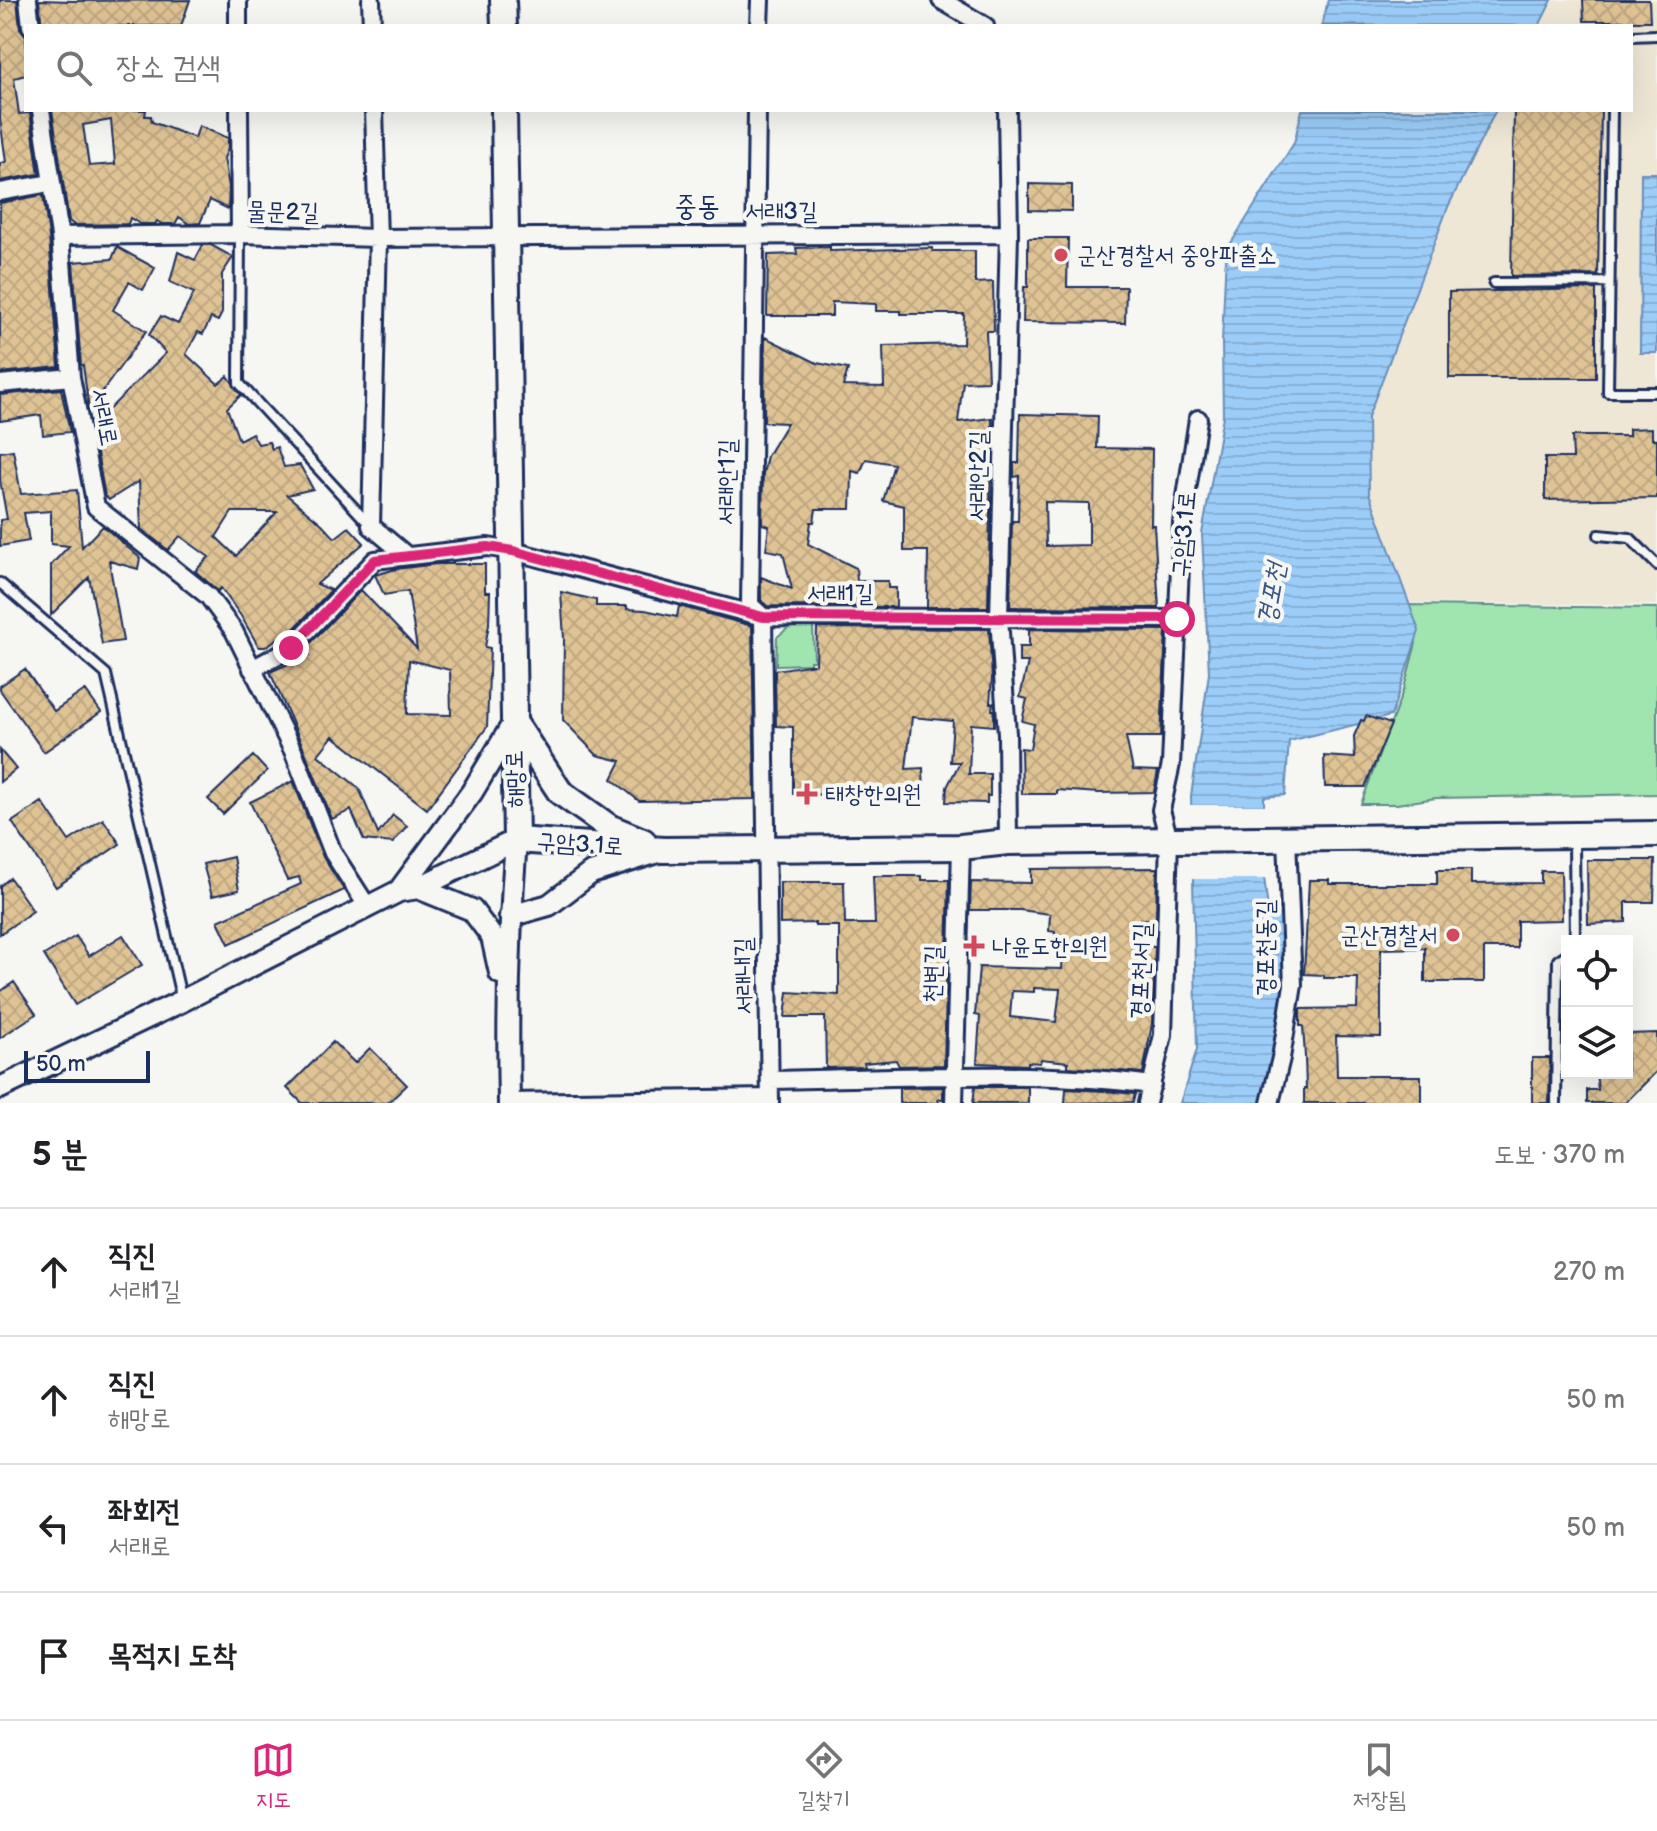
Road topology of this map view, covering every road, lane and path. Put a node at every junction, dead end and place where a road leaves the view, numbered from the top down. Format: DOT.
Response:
graph roads {
  1 [pos="28,0"];
  2 [pos="238,0"];
  3 [pos="371,0"];
  4 [pos="503,0"];
  5 [pos="760,0"];
  6 [pos="941,0"];
  7 [pos="31,24"];
  8 [pos="238,24"];
  9 [pos="372,24"];
  10 [pos="504,24"];
  11 [pos="759,24"];
  12 [pos="982,24"];
  13 [pos="1657,35"];
  14 [pos="1633,36"];
  15 [pos="41,112"];
  16 [pos="239,112"];
  17 [pos="374,112"];
  18 [pos="504,112"];
  19 [pos="757,112"];
  20 [pos="1007,112"];
  21 [pos="1612,112"];
  22 [pos="50,183"];
  23 [pos="0,192"];
  24 [pos="240,234"];
  25 [pos="1009,234"];
  26 [pos="60,236"];
  27 [pos="506,236"];
  28 [pos="754,236"];
  29 [pos="378,238"];
  30 [pos="1608,282"];
  31 [pos="1494,283"];
  32 [pos="71,377"];
  33 [pos="0,384"];
  34 [pos="1657,392"];
  35 [pos="1198,419"];
  36 [pos="371,526"];
  37 [pos="1599,535"];
  38 [pos="513,551"];
  39 [pos="407,556"];
  40 [pos="1657,565"];
  41 [pos="0,583"];
  42 [pos="763,617"];
  43 [pos="999,617"];
  44 [pos="1177,619"];
  45 [pos="252,669"];
  46 [pos="514,722"];
  47 [pos="1657,834"];
  48 [pos="1574,835"];
  49 [pos="1279,839"];
  50 [pos="516,840"];
  51 [pos="1173,840"];
  52 [pos="1008,842"];
  53 [pos="961,847"];
  54 [pos="767,848"];
  55 [pos="664,850"];
  56 [pos="408,890"];
  57 [pos="367,906"];
  58 [pos="510,916"];
  59 [pos="1575,935"];
  60 [pos="1561,958"];
  61 [pos="182,1001"];
  62 [pos="507,1006"];
  63 [pos="954,1077"];
  64 [pos="770,1080"];
  65 [pos="1152,1085"];
  66 [pos="0,1088"];
  67 [pos="770,1100"];
  68 [pos="509,1103"];
  69 [pos="954,1103"];
  70 [pos="1147,1103"];
  71 [pos="1270,1103"];
  72 [pos="1556,1103"];
  1 -- 7 [label="street"];
  2 -- 8 [label="street"];
  3 -- 9 [label="street"];
  4 -- 10 [label="main road"];
  5 -- 11 [label="street"];
  6 -- 12 [label="street"];
  13 -- 14 [label="lane"];
  15 -- 22 [label="street, 서래로"];
  16 -- 24 [label="street"];
  17 -- 29 [label="street"];
  18 -- 27 [label="main road, 해망로"];
  19 -- 28 [label="street, 서래안1길"];
  20 -- 25 [label="street, 서래안2길"];
  21 -- 30 [label="lane"];
  22 -- 23 [label="street"];
  22 -- 26 [label="street, 서래로"];
  24 -- 26 [label="street, 물문2길"];
  24 -- 29 [label="street, 물문2길"];
  24 -- 36 [label="lane"];
  25 -- 28 [label="street, 서래3길"];
  25 -- 43 [label="street, 서래안2길"];
  26 -- 32 [label="street, 서래로"];
  27 -- 28 [label="street, 서래3길"];
  27 -- 29 [label="street, 물문2길"];
  27 -- 38 [label="main road, 해망로"];
  28 -- 42 [label="street, 서래안1길"];
  29 -- 36 [label="street"];
  30 -- 31 [label="lane"];
  30 -- 34 [label="lane"];
  32 -- 33 [label="street"];
  32 -- 45 [label="street, 서래로"];
  35 -- 44 [label="street, 구암3.1로"];
  36 -- 39 [label="street"];
  37 -- 40 [label="lane"];
  38 -- 39 [label="street"];
  38 -- 42 [label="street, 서래1길"];
  38 -- 46 [label="main road, 해망로"];
  39 -- 45 [label="street"];
  41 -- 61 [label="lane"];
  42 -- 43 [label="street, 서래1길"];
  42 -- 54 [label="street, 서래안1길"];
  43 -- 44 [label="street, 서래1길"];
  43 -- 52 [label="street, 서래안2길"];
  44 -- 51 [label="street, 구암3.1로"];
  45 -- 57 [label="street, 서래로"];
  46 -- 50 [label="main road, 해망로"];
  46 -- 55 [label="main road"];
  46 -- 56 [label="street"];
  47 -- 48 [label="main road"];
  48 -- 49 [label="main road"];
  48 -- 59 [label="lane"];
  49 -- 51 [label="main road"];
  49 -- 71 [label="street, 경포천동길"];
  50 -- 55 [label="main road, 구암3.1로"];
  50 -- 56 [label="street, 구암3.1로"];
  50 -- 58 [label="street, 해망로"];
  51 -- 52 [label="main road, 구암3.1로"];
  51 -- 65 [label="street, 경포천서길"];
  52 -- 53 [label="main road, 구암3.1로"];
  53 -- 54 [label="main road, 구암3.1로"];
  53 -- 63 [label="street, 천변길"];
  54 -- 55 [label="main road, 구암3.1로"];
  54 -- 64 [label="street, 서래내길"];
  55 -- 58 [label="street"];
  56 -- 57 [label="street, 구암3.1로"];
  56 -- 62 [label="street"];
  57 -- 61 [label="street, 구암3.1로"];
  58 -- 62 [label="street, 해망로"];
  60 -- 72 [label="lane"];
  61 -- 66 [label="street, 구암3.1로"];
  62 -- 68 [label="street, 해망로"];
  63 -- 64 [label="street"];
  63 -- 65 [label="street"];
  63 -- 69 [label="street, 천변길"];
  64 -- 67 [label="street, 서래내길"];
  65 -- 70 [label="street, 경포천서길"];
  67 -- 68 [label="street"];
}
